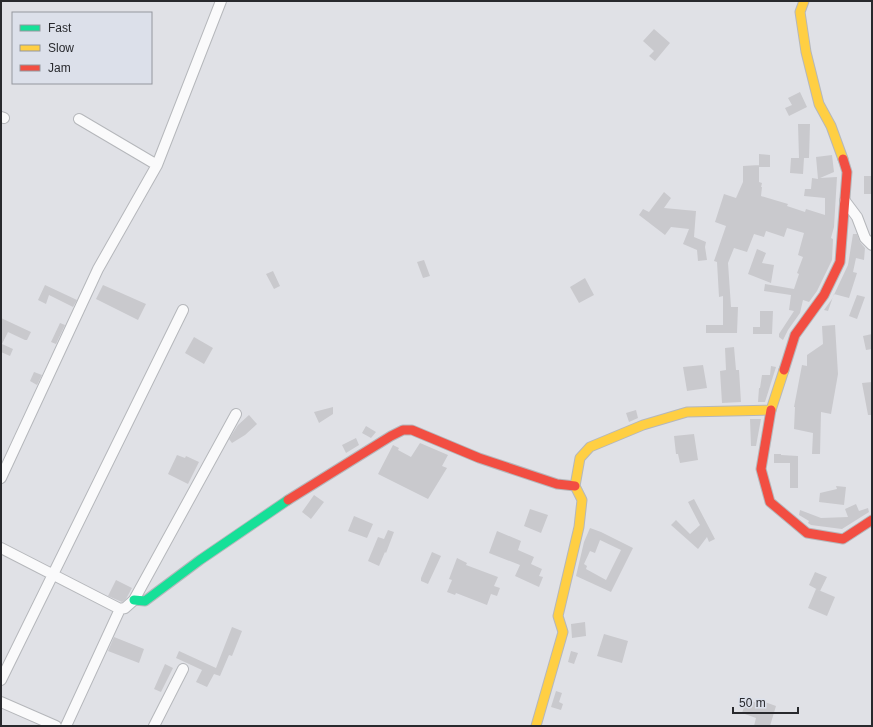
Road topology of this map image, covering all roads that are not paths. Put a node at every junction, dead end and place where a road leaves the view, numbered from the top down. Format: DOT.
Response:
graph roads {
  1 [pos="220,1"];
  2 [pos="804,1"];
  3 [pos="79,119"];
  4 [pos="157,165"];
  5 [pos="845,201"];
  6 [pos="872,245"];
  7 [pos="182,310"];
  8 [pos="772,410"];
  9 [pos="236,414"];
  10 [pos="1,478"];
  11 [pos="575,486"];
  12 [pos="872,520"];
  13 [pos="1,548"];
  14 [pos="52,574"];
  15 [pos="134,600"];
  16 [pos="120,609"];
  17 [pos="183,669"];
  18 [pos="1,680"];
  19 [pos="1,702"];
  20 [pos="56,726"];
  21 [pos="66,726"];
  22 [pos="154,726"];
  23 [pos="536,726"];
  1 -- 4 [label="street"];
  2 -- 5 [label="street"];
  3 -- 4 [label="street"];
  4 -- 10 [label="street"];
  5 -- 6 [label="street"];
  5 -- 8 [label="street"];
  7 -- 14 [label="street"];
  8 -- 11 [label="street"];
  8 -- 12 [label="street"];
  9 -- 15 [label="street"];
  11 -- 15 [label="street"];
  11 -- 23 [label="street"];
  13 -- 14 [label="street"];
  14 -- 16 [label="street"];
  14 -- 18 [label="street"];
  15 -- 16 [label="street"];
  16 -- 21 [label="street"];
  17 -- 22 [label="street"];
  19 -- 20 [label="street"];
}
